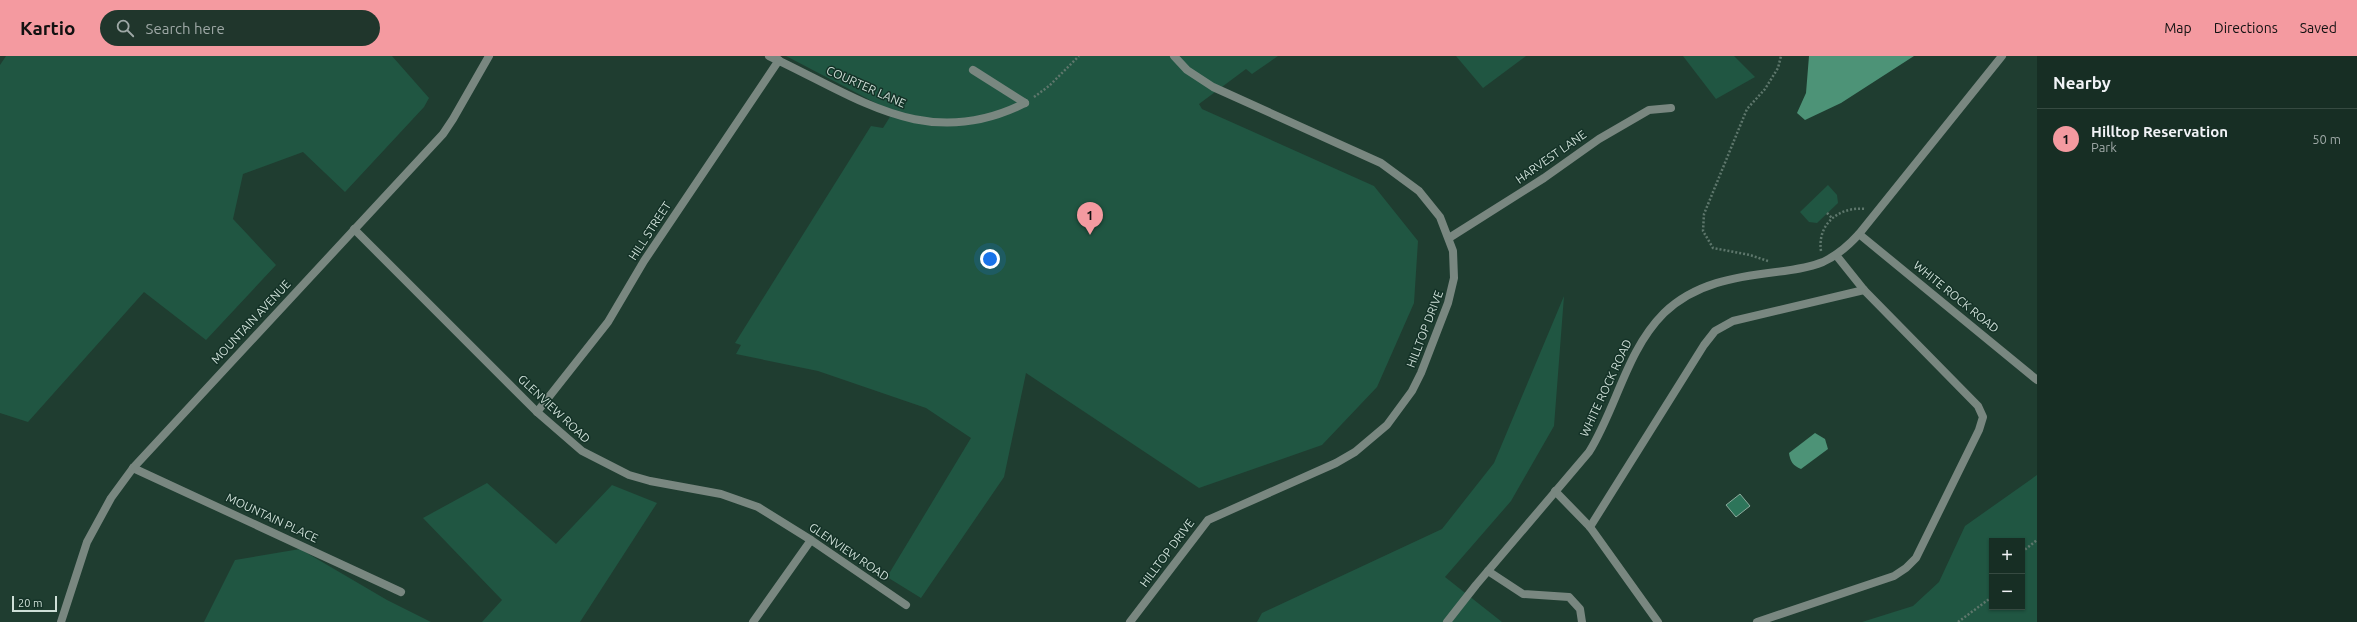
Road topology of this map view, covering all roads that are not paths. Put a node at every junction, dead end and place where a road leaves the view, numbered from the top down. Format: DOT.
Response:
graph roads {
  1 [pos="489,56"];
  2 [pos="769,56"];
  3 [pos="1174,56"];
  4 [pos="2002,56"];
  5 [pos="779,60"];
  6 [pos="974,70"];
  7 [pos="1671,108"];
  8 [pos="354,229"];
  9 [pos="1859,234"];
  10 [pos="1449,238"];
  11 [pos="1836,255"];
  12 [pos="1864,290"];
  13 [pos="2037,380"];
  14 [pos="537,412"];
  15 [pos="133,468"];
  16 [pos="1555,491"];
  17 [pos="1590,527"];
  18 [pos="811,540"];
  19 [pos="1488,570"];
  20 [pos="401,592"];
  21 [pos="906,605"];
  22 [pos="61,622"];
  23 [pos="753,622"];
  24 [pos="1130,622"];
  25 [pos="1447,622"];
  26 [pos="1582,622"];
  27 [pos="1658,622"];
  28 [pos="1757,622"];
  1 -- 8 [label="street, MOUNTAIN AVENUE"];
  2 -- 5 [label="street, COURTER LANE"];
  3 -- 10 [label="street, HILLTOP DRIVE"];
  4 -- 9 [label="street, WHITE ROCK ROAD"];
  5 -- 6 [label="street, COURTER LANE"];
  5 -- 14 [label="street, HILL STREET"];
  7 -- 10 [label="street, HARVEST LANE"];
  8 -- 14 [label="street, GLENVIEW ROAD"];
  8 -- 15 [label="street, MOUNTAIN AVENUE"];
  9 -- 11 [label="street, WHITE ROCK ROAD"];
  9 -- 13 [label="street, WHITE ROCK ROAD"];
  10 -- 24 [label="street, HILLTOP DRIVE"];
  11 -- 12 [label="street"];
  11 -- 16 [label="street, WHITE ROCK ROAD"];
  12 -- 17 [label="street"];
  12 -- 28 [label="street"];
  14 -- 18 [label="street, GLENVIEW ROAD"];
  15 -- 20 [label="street, MOUNTAIN PLACE"];
  15 -- 22 [label="street, MOUNTAIN AVENUE"];
  16 -- 17 [label="street"];
  16 -- 19 [label="street, WHITE ROCK ROAD"];
  17 -- 27 [label="street"];
  18 -- 21 [label="street, GLENVIEW ROAD"];
  18 -- 23 [label="street"];
  19 -- 25 [label="street, WHITE ROCK ROAD"];
  19 -- 26 [label="street"];
}
